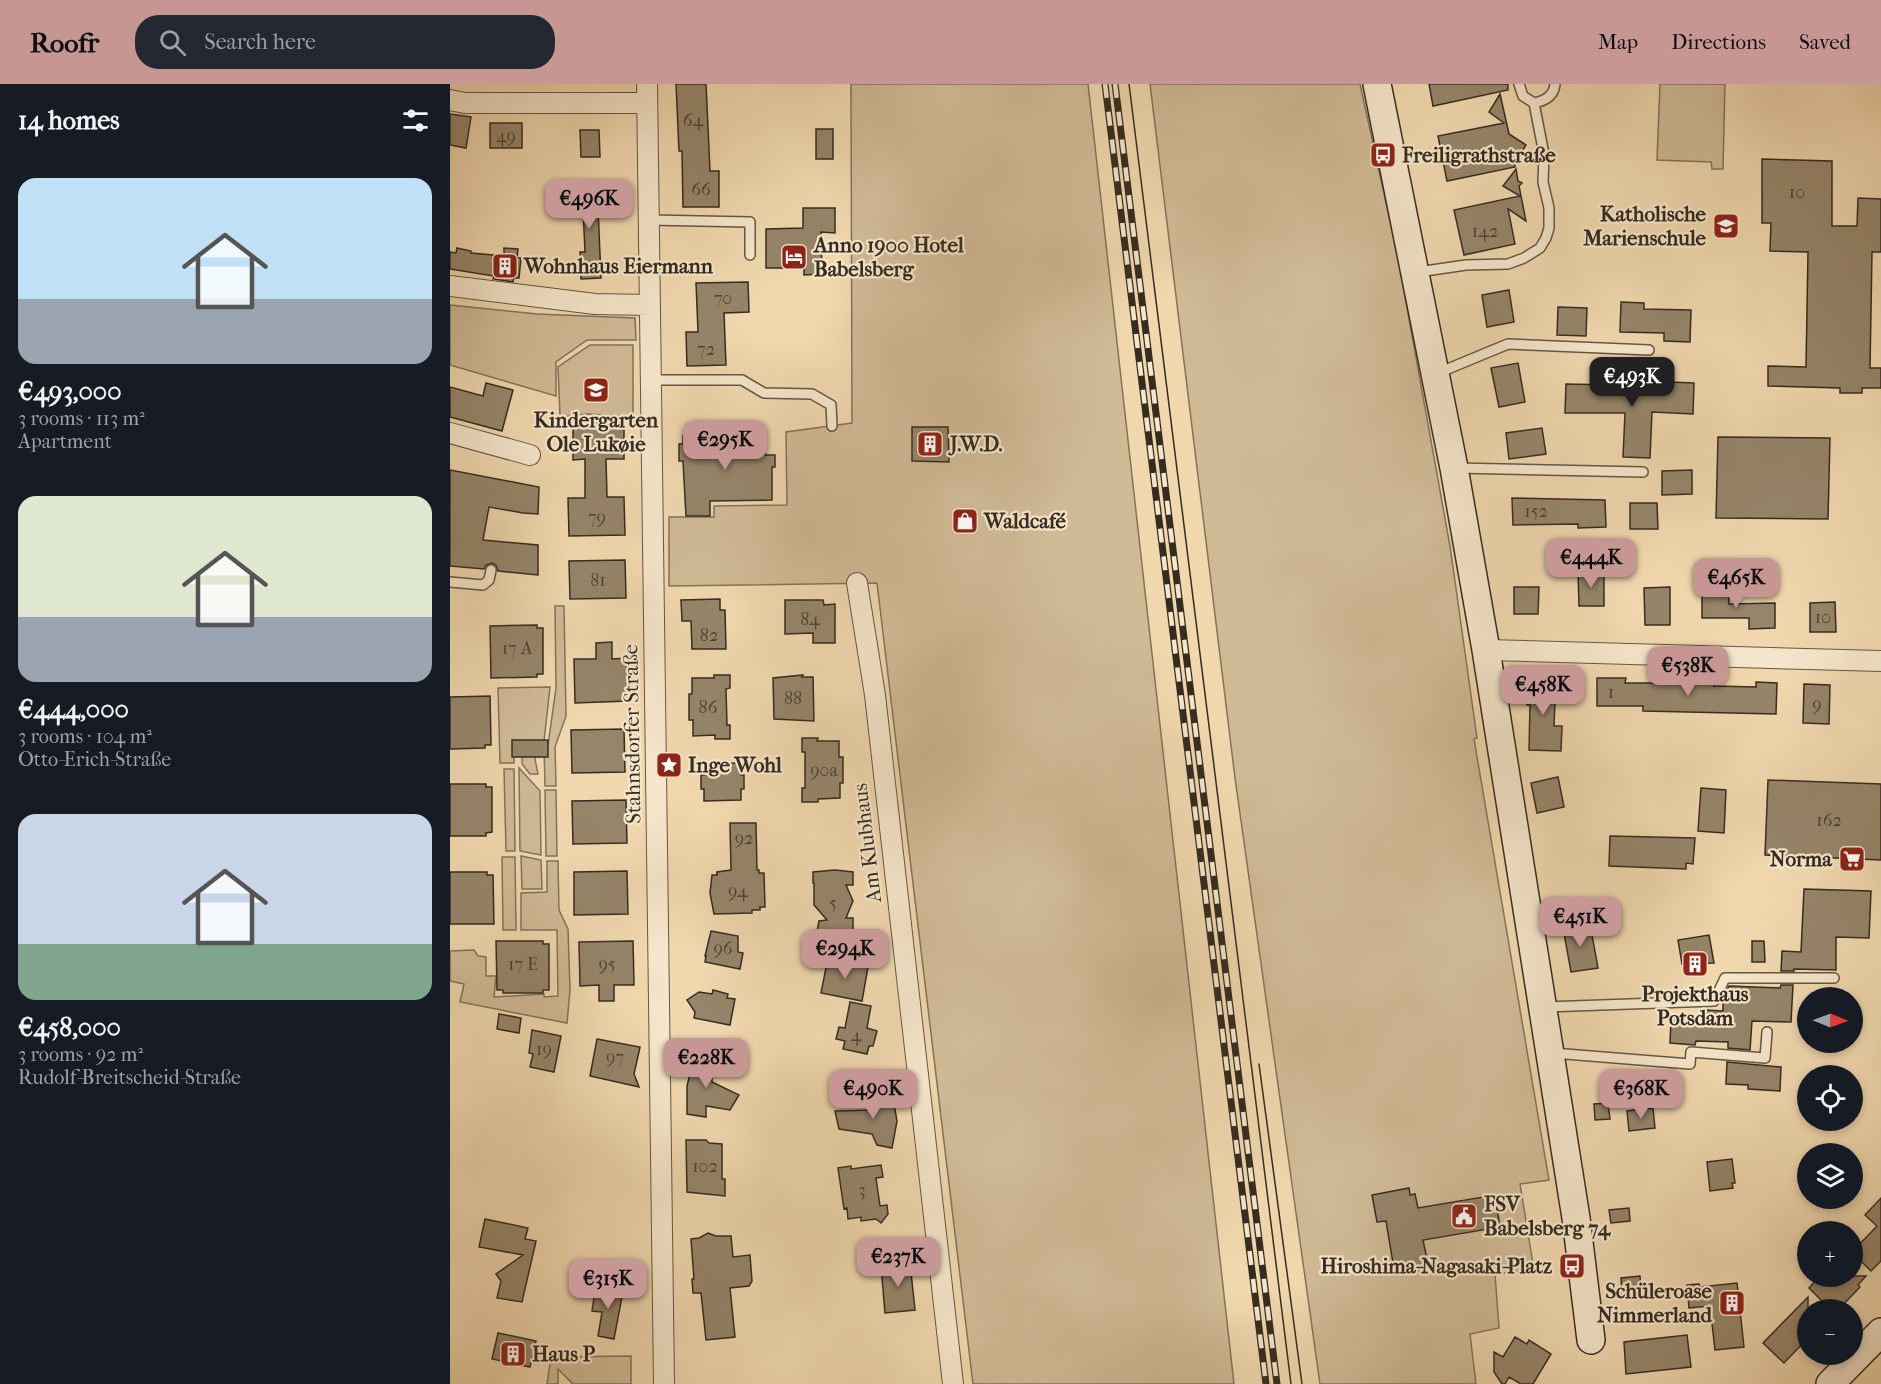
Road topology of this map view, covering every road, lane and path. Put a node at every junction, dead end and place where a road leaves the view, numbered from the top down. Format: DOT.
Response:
graph roads {
  1 [pos="1377,84"];
  2 [pos="1519,84"];
  3 [pos="1555,84"];
  4 [pos="647,94"];
  5 [pos="450,100"];
  6 [pos="1534,103"];
  7 [pos="649,220"];
  8 [pos="750,255"];
  9 [pos="1416,272"];
  10 [pos="450,286"];
  11 [pos="650,305"];
  12 [pos="1649,350"];
  13 [pos="1436,374"];
  14 [pos="651,380"];
  15 [pos="832,426"];
  16 [pos="450,433"];
  17 [pos="530,455"];
  18 [pos="1454,468"];
  19 [pos="1643,472"];
  20 [pos="491,570"];
  21 [pos="450,582"];
  22 [pos="858,583"];
  23 [pos="1486,650"];
  24 [pos="1881,661"];
  25 [pos="1834,978"];
  26 [pos="1552,1007"];
  27 [pos="1767,1032"];
  28 [pos="1560,1054"];
  29 [pos="1881,1332"];
  30 [pos="1591,1340"];
  31 [pos="664,1384"];
  32 [pos="953,1384"];
  33 [pos="1830,1384"];
  1 -- 9 [label="street"];
  2 -- 6 [label="lane"];
  3 -- 6 [label="lane"];
  4 -- 5 [label="street"];
  4 -- 7 [label="street, Stahnsdorfer Straße"];
  6 -- 9 [label="lane"];
  7 -- 8 [label="lane"];
  7 -- 11 [label="street, Stahnsdorfer Straße"];
  9 -- 13 [label="street"];
  10 -- 11 [label="street"];
  11 -- 14 [label="street, Stahnsdorfer Straße"];
  12 -- 13 [label="lane"];
  13 -- 18 [label="street"];
  14 -- 15 [label="lane"];
  14 -- 31 [label="street, Stahnsdorfer Straße"];
  16 -- 17 [label="street"];
  18 -- 19 [label="lane"];
  18 -- 23 [label="street"];
  20 -- 21 [label="lane"];
  22 -- 32 [label="street, Am Klubhaus"];
  23 -- 24 [label="street"];
  23 -- 26 [label="street"];
  25 -- 26 [label="lane"];
  26 -- 28 [label="street"];
  27 -- 28 [label="lane"];
  28 -- 30 [label="street"];
  29 -- 33 [label="street"];
}
